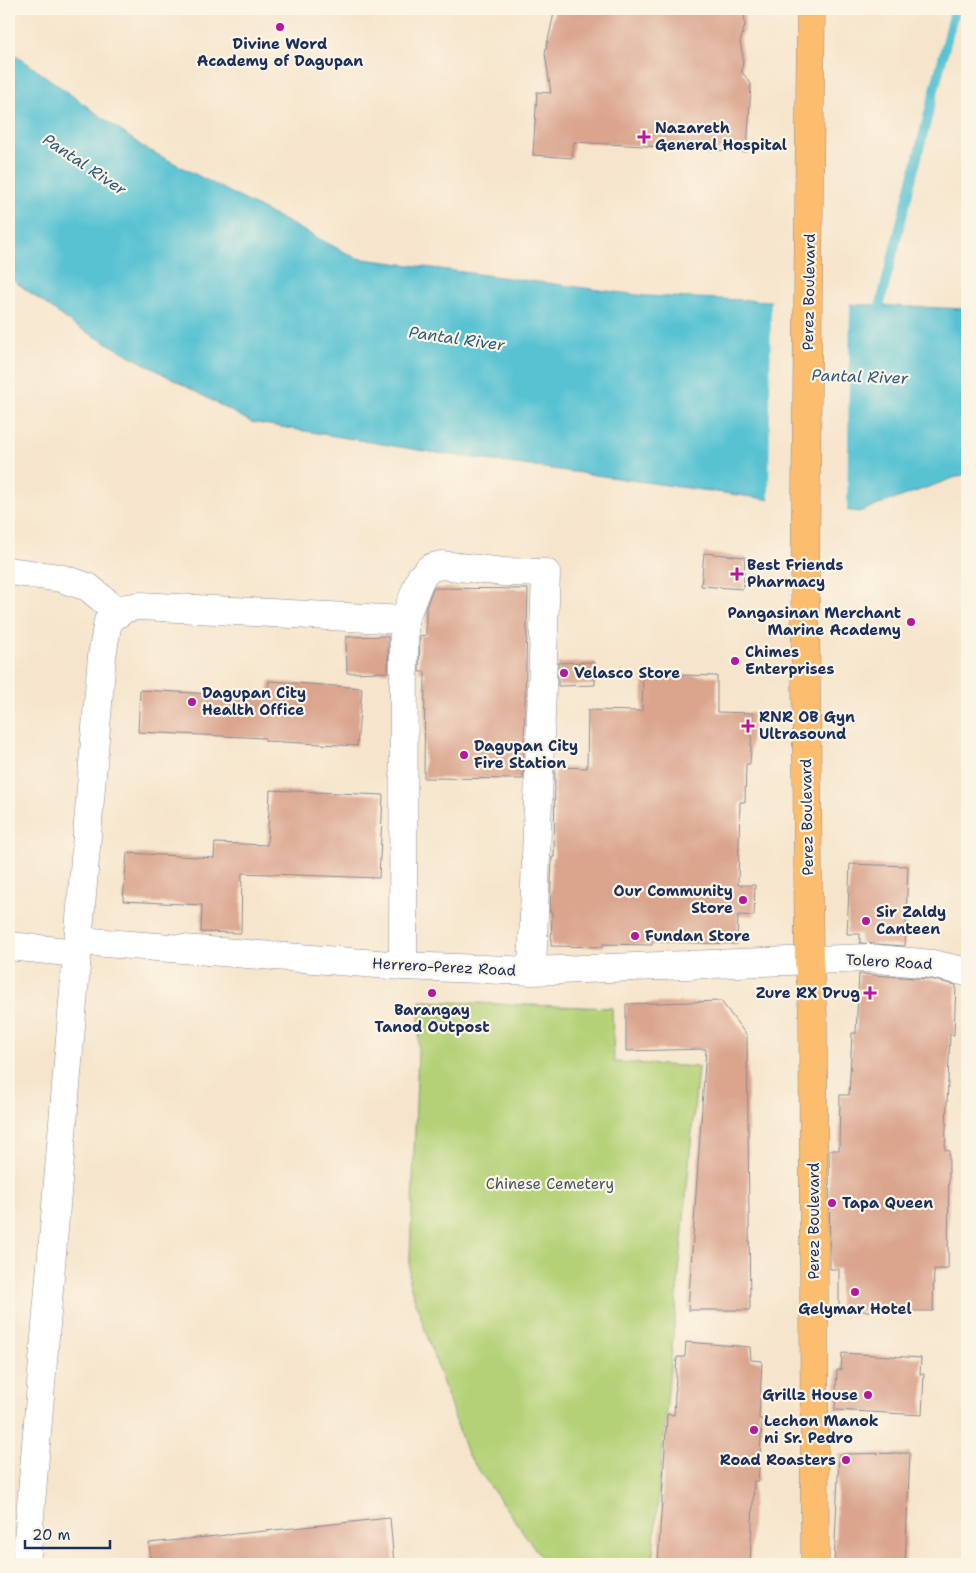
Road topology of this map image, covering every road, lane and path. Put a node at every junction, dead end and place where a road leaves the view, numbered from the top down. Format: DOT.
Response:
graph roads {
  1 [pos="811,9"];
  2 [pos="9,571"];
  3 [pos="118,612"];
  4 [pos="404,620"];
  5 [pos="9,946"];
  6 [pos="78,947"];
  7 [pos="809,961"];
  8 [pos="404,966"];
  9 [pos="532,971"];
  10 [pos="967,972"];
  11 [pos="26,1564"];
  12 [pos="815,1564"];
  1 -- 7 [label="main road, Perez Boulevard"];
  2 -- 3 [label="street"];
  3 -- 4 [label="street"];
  3 -- 6 [label="street"];
  4 -- 8 [label="street"];
  4 -- 9 [label="street"];
  5 -- 6 [label="street, Herrero-Perez Road"];
  6 -- 8 [label="street, Herrero-Perez Road"];
  6 -- 11 [label="street"];
  7 -- 9 [label="street, Herrero-Perez Road"];
  7 -- 10 [label="street, Tolero Road"];
  7 -- 12 [label="main road, Perez Boulevard"];
  8 -- 9 [label="street, Herrero-Perez Road"];
}
